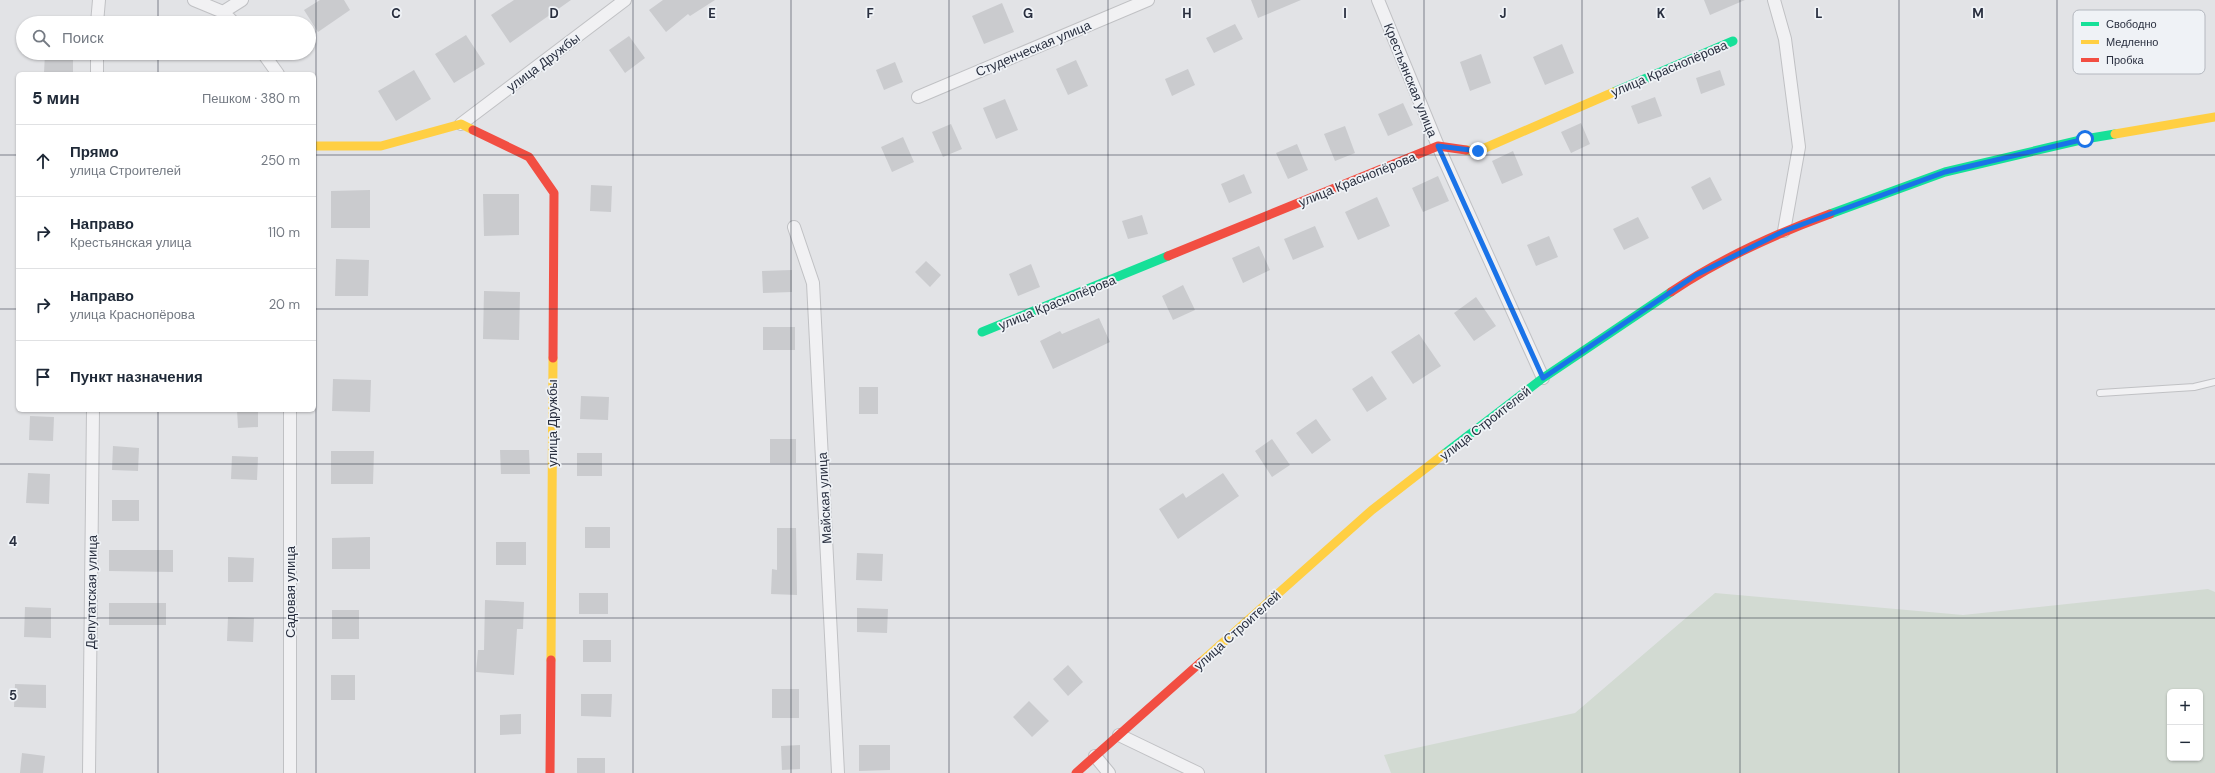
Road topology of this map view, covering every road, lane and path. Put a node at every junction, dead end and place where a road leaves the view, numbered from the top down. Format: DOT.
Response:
graph roads {
  1 [pos="99,0"];
  2 [pos="194,0"];
  3 [pos="242,0"];
  4 [pos="625,0"];
  5 [pos="1148,0"];
  6 [pos="1378,0"];
  7 [pos="1774,0"];
  8 [pos="223,12"];
  9 [pos="98,16"];
  10 [pos="227,16"];
  11 [pos="1733,41"];
  12 [pos="97,60"];
  13 [pos="268,60"];
  14 [pos="97,72"];
  15 [pos="277,72"];
  16 [pos="918,97"];
  17 [pos="2215,116"];
  18 [pos="461,124"];
  19 [pos="316,146"];
  20 [pos="1438,146"];
  21 [pos="794,227"];
  22 [pos="1784,231"];
  23 [pos="982,332"];
  24 [pos="1543,378"];
  25 [pos="2215,382"];
  26 [pos="2100,393"];
  27 [pos="93,412"];
  28 [pos="290,412"];
  29 [pos="1119,735"];
  30 [pos="1095,756"];
  31 [pos="89,773"];
  32 [pos="290,773"];
  33 [pos="550,773"];
  34 [pos="838,773"];
  35 [pos="1076,773"];
  36 [pos="1109,773"];
  37 [pos="1198,773"];
  1 -- 9 [label="street"];
  2 -- 8 [label="street"];
  3 -- 8 [label="street"];
  4 -- 18 [label="street, улица Дружбы"];
  5 -- 16 [label="street, Студенческая улица"];
  6 -- 20 [label="street, Крестьянская улица"];
  7 -- 22 [label="street"];
  8 -- 10 [label="street"];
  11 -- 20 [label="street, улица Краснопёрова"];
  12 -- 14 [label="street"];
  13 -- 15 [label="street"];
  17 -- 22 [label="street, улица Строителей"];
  18 -- 19 [label="street, улица Дружбы"];
  18 -- 33 [label="street, улица Дружбы"];
  20 -- 23 [label="street, улица Краснопёрова"];
  20 -- 24 [label="street, Крестьянская улица"];
  21 -- 34 [label="street, Майская улица"];
  22 -- 24 [label="street, улица Строителей"];
  24 -- 29 [label="street, улица Строителей"];
  25 -- 26 [label="lane"];
  27 -- 31 [label="street, Депутатская улица"];
  28 -- 32 [label="street, Садовая улица"];
  29 -- 30 [label="street, улица Строителей"];
  29 -- 37 [label="street"];
  30 -- 35 [label="street, улица Строителей"];
  30 -- 36 [label="street"];
}
